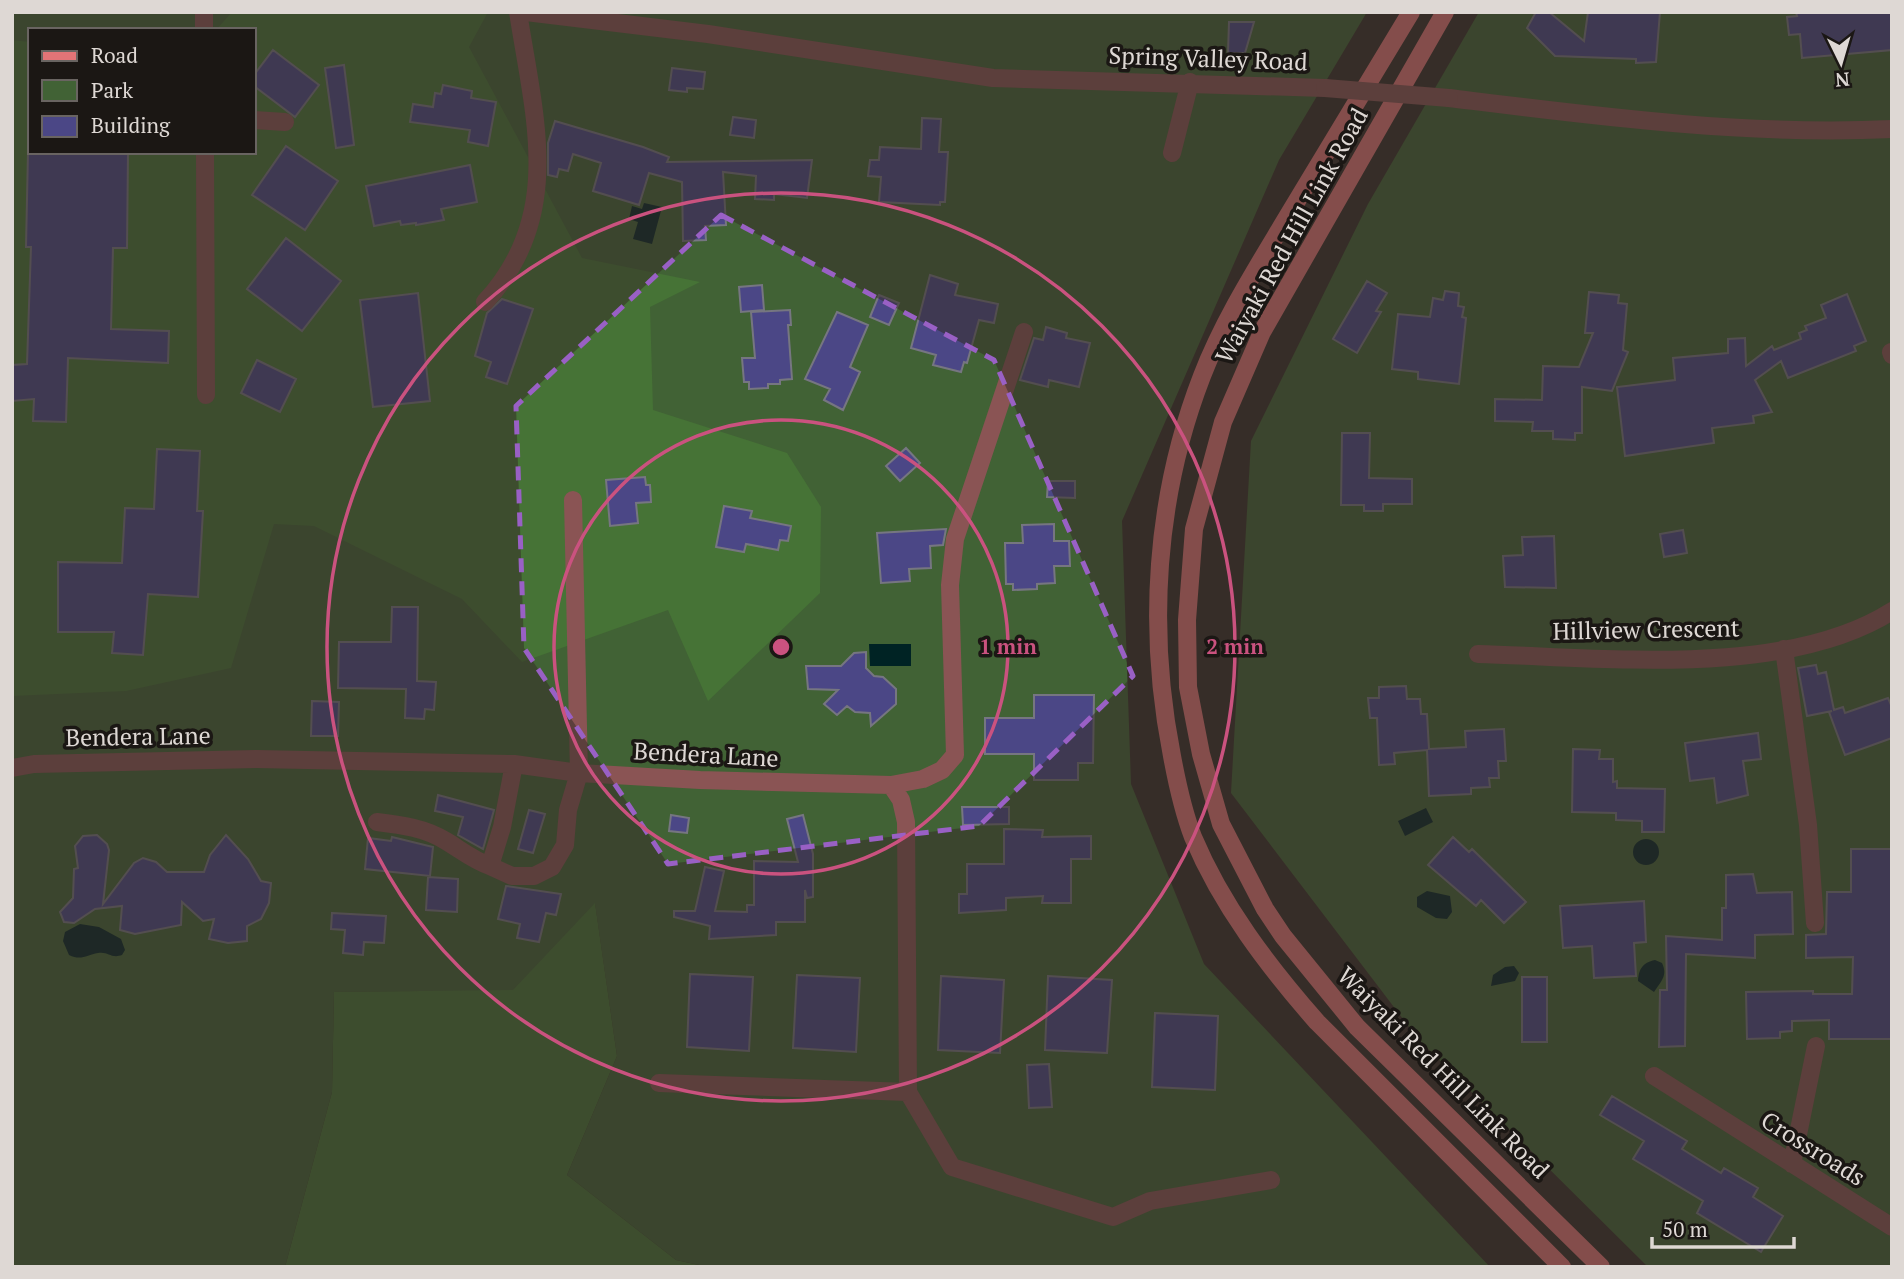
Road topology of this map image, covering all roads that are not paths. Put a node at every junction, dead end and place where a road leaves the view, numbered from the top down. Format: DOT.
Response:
graph roads {
  1 [pos="518,12"];
  2 [pos="526,12"];
  3 [pos="1411,12"];
  4 [pos="1445,12"];
  5 [pos="554,14"];
  6 [pos="1190,82"];
  7 [pos="256,120"];
  8 [pos="285,122"];
  9 [pos="1892,129"];
  10 [pos="1172,153"];
  11 [pos="205,154"];
  12 [pos="485,302"];
  13 [pos="1024,332"];
  14 [pos="206,395"];
  15 [pos="573,500"];
  16 [pos="1890,617"];
  17 [pos="1784,649"];
  18 [pos="1478,654"];
  19 [pos="514,764"];
  20 [pos="12,768"];
  21 [pos="579,773"];
  22 [pos="891,785"];
  23 [pos="377,822"];
  24 [pos="490,866"];
  25 [pos="1815,923"];
  26 [pos="1816,1046"];
  27 [pos="1654,1076"];
  28 [pos="659,1083"];
  29 [pos="908,1092"];
  30 [pos="1792,1164"];
  31 [pos="1271,1180"];
  32 [pos="1892,1227"];
  33 [pos="1562,1267"];
  34 [pos="1601,1267"];
  1 -- 12 [label="street"];
  2 -- 5 [label="street, Spring Valley Road"];
  3 -- 33 [label="main road, Waiyaki Red Hill Link Road"];
  4 -- 34 [label="main road, Waiyaki Red Hill Link Road"];
  5 -- 6 [label="street, Spring Valley Road"];
  6 -- 9 [label="street, Spring Valley Road, bridge"];
  6 -- 10 [label="street"];
  7 -- 8 [label="street"];
  11 -- 14 [label="street"];
  13 -- 22 [label="street, Bendera Lane"];
  15 -- 21 [label="street"];
  16 -- 17 [label="street, Hillview Crescent"];
  17 -- 18 [label="street, Hillview Crescent"];
  17 -- 25 [label="street"];
  19 -- 20 [label="street, Bendera Lane"];
  19 -- 21 [label="street, Bendera Lane"];
  19 -- 24 [label="street"];
  21 -- 22 [label="street, Bendera Lane"];
  21 -- 24 [label="street"];
  22 -- 29 [label="street"];
  23 -- 24 [label="street"];
  26 -- 30 [label="street"];
  27 -- 30 [label="street, Crossroads"];
  28 -- 29 [label="street"];
  29 -- 31 [label="street"];
  30 -- 32 [label="street, Crossroads"];
}
